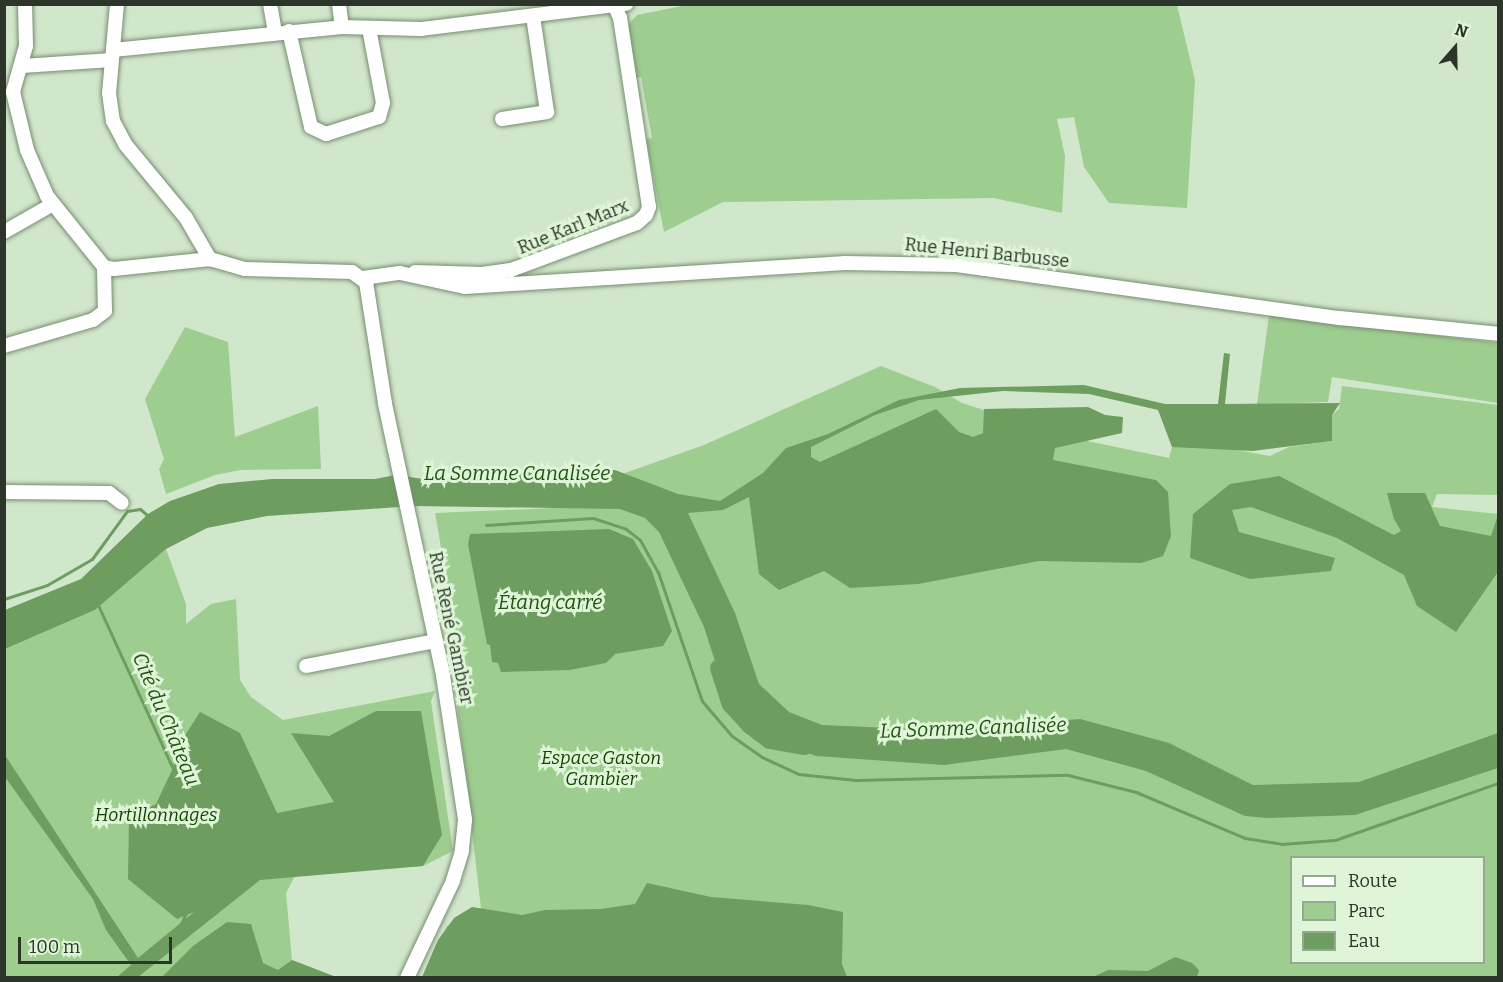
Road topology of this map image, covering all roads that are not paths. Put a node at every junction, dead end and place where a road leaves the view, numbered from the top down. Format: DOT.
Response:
graph roads {
  1 [pos="25,4"];
  2 [pos="117,4"];
  3 [pos="270,4"];
  4 [pos="339,4"];
  5 [pos="618,5"];
  6 [pos="533,16"];
  7 [pos="342,27"];
  8 [pos="369,28"];
  9 [pos="282,32"];
  10 [pos="112,55"];
  11 [pos="22,66"];
  12 [pos="9,92"];
  13 [pos="502,119"];
  14 [pos="53,204"];
  15 [pos="4,232"];
  16 [pos="210,259"];
  17 [pos="104,267"];
  18 [pos="409,275"];
  19 [pos="363,278"];
  20 [pos="1498,334"];
  21 [pos="4,346"];
  22 [pos="4,492"];
  23 [pos="122,503"];
  24 [pos="436,641"];
  25 [pos="306,666"];
  26 [pos="407,978"];
  1 -- 11 [label="street"];
  2 -- 10 [label="street"];
  3 -- 9 [label="street"];
  4 -- 7 [label="street"];
  5 -- 6 [label="street"];
  5 -- 18 [label="street, Rue Karl Marx"];
  6 -- 8 [label="street"];
  6 -- 13 [label="street"];
  7 -- 8 [label="street"];
  7 -- 9 [label="street"];
  8 -- 9 [label="street"];
  9 -- 10 [label="street"];
  10 -- 11 [label="street"];
  10 -- 16 [label="street"];
  11 -- 12 [label="street"];
  12 -- 14 [label="street"];
  14 -- 15 [label="street"];
  14 -- 17 [label="street"];
  16 -- 17 [label="street"];
  16 -- 19 [label="street"];
  17 -- 21 [label="street"];
  18 -- 19 [label="street, Rue Henri Barbusse"];
  18 -- 20 [label="street, Rue Henri Barbusse"];
  19 -- 24 [label="street, Rue René Gambier"];
  22 -- 23 [label="street"];
  24 -- 25 [label="street"];
  24 -- 26 [label="street, Rue René Gambier"];
}
